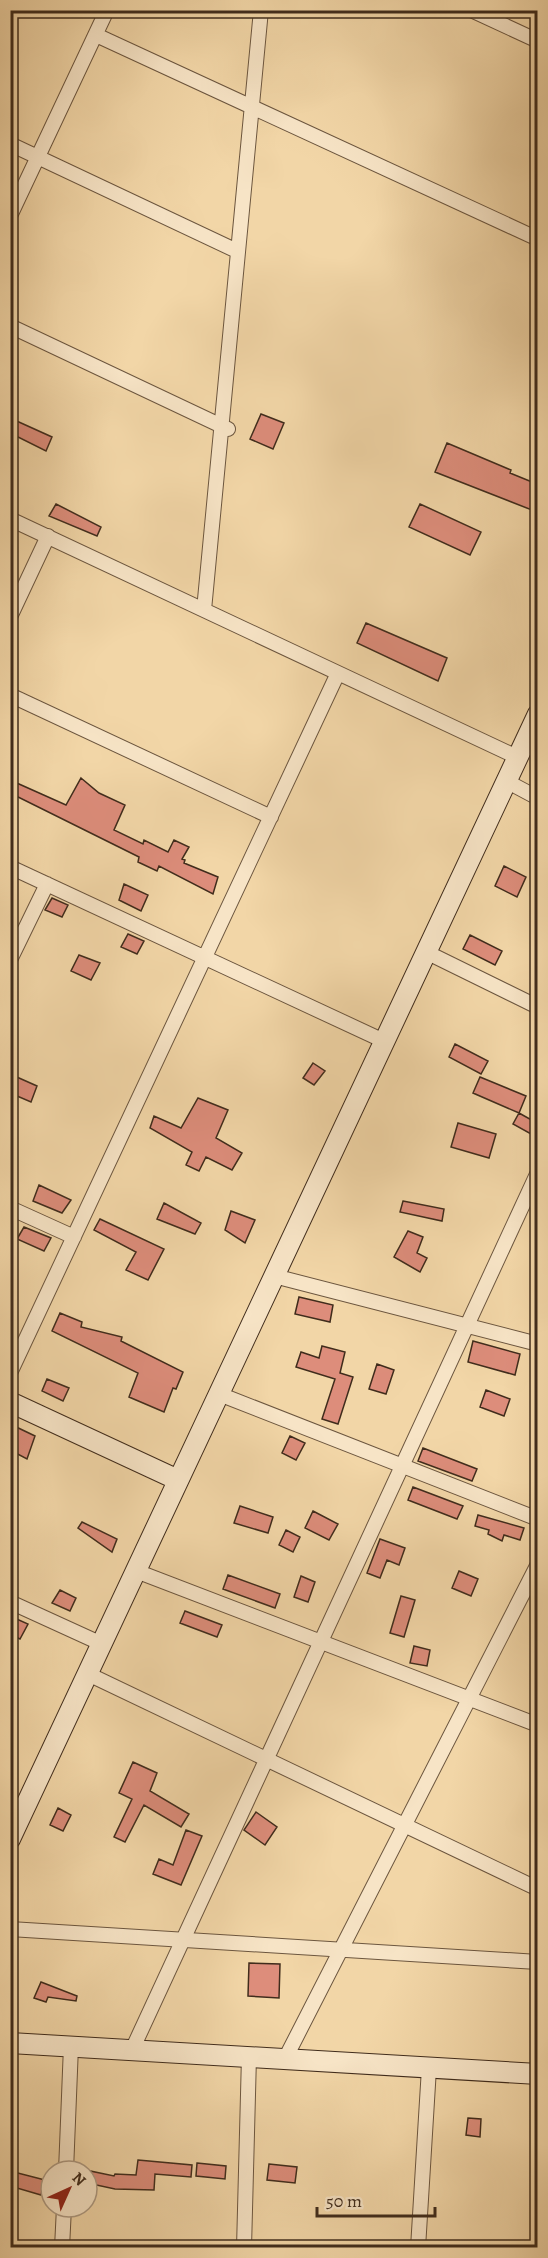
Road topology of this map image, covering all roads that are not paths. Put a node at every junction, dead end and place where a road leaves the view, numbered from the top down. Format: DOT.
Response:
graph roads {
  1 [pos="107,10"];
  2 [pos="261,10"];
  3 [pos="471,10"];
  4 [pos="96,35"];
  5 [pos="537,41"];
  6 [pos="251,106"];
  7 [pos="10,144"];
  8 [pos="38,157"];
  9 [pos="10,216"];
  10 [pos="537,239"];
  11 [pos="237,251"];
  12 [pos="10,326"];
  13 [pos="224,427"];
  14 [pos="10,519"];
  15 [pos="48,536"];
  16 [pos="204,610"];
  17 [pos="10,616"];
  18 [pos="338,673"];
  19 [pos="10,695"];
  20 [pos="537,714"];
  21 [pos="517,757"];
  22 [pos="506,781"];
  23 [pos="537,798"];
  24 [pos="271,816"];
  25 [pos="10,867"];
  26 [pos="47,884"];
  27 [pos="426,952"];
  28 [pos="205,958"];
  29 [pos="10,960"];
  30 [pos="537,1007"];
  31 [pos="384,1041"];
  32 [pos="537,1172"];
  33 [pos="10,1208"];
  34 [pos="74,1237"];
  35 [pos="274,1276"];
  36 [pos="466,1325"];
  37 [pos="537,1344"];
  38 [pos="10,1373"];
  39 [pos="219,1394"];
  40 [pos="10,1402"];
  41 [pos="401,1466"];
  42 [pos="178,1480"];
  43 [pos="537,1519"];
  44 [pos="537,1564"];
  45 [pos="136,1571"];
  46 [pos="10,1602"];
  47 [pos="320,1641"];
  48 [pos="102,1644"];
  49 [pos="88,1674"];
  50 [pos="468,1698"];
  51 [pos="537,1725"];
  52 [pos="265,1759"];
  53 [pos="404,1824"];
  54 [pos="10,1839"];
  55 [pos="536,1887"];
  56 [pos="10,1929"];
  57 [pos="181,1940"];
  58 [pos="339,1949"];
  59 [pos="537,1962"];
  60 [pos="10,2043"];
  61 [pos="71,2046"];
  62 [pos="132,2050"];
  63 [pos="249,2056"];
  64 [pos="285,2059"];
  65 [pos="429,2068"];
  66 [pos="537,2074"];
  67 [pos="66,2159"];
  68 [pos="63,2219"];
  69 [pos="62,2247"];
  70 [pos="244,2247"];
  71 [pos="418,2247"];
  1 -- 4 [label="street"];
  2 -- 6 [label="street"];
  3 -- 5 [label="street"];
  4 -- 6 [label="street"];
  4 -- 8 [label="street"];
  6 -- 10 [label="street"];
  6 -- 11 [label="street"];
  7 -- 8 [label="street"];
  8 -- 9 [label="street"];
  8 -- 11 [label="street"];
  11 -- 13 [label="street"];
  12 -- 13 [label="street"];
  13 -- 16 [label="street"];
  14 -- 15 [label="street"];
  15 -- 16 [label="street"];
  15 -- 17 [label="street"];
  16 -- 18 [label="street"];
  18 -- 21 [label="street"];
  18 -- 24 [label="street"];
  19 -- 24 [label="street"];
  20 -- 21 [label="street"];
  21 -- 22 [label="street"];
  22 -- 23 [label="street"];
  22 -- 27 [label="street"];
  24 -- 28 [label="street"];
  25 -- 26 [label="street"];
  26 -- 28 [label="street"];
  26 -- 29 [label="street"];
  27 -- 30 [label="street"];
  27 -- 31 [label="street"];
  28 -- 31 [label="street"];
  28 -- 34 [label="street"];
  31 -- 35 [label="street"];
  32 -- 36 [label="street"];
  33 -- 34 [label="street"];
  34 -- 38 [label="street"];
  35 -- 36 [label="street"];
  35 -- 39 [label="street"];
  36 -- 37 [label="street"];
  36 -- 41 [label="street"];
  39 -- 41 [label="street"];
  39 -- 42 [label="street"];
  40 -- 42 [label="street"];
  41 -- 43 [label="street"];
  41 -- 47 [label="street"];
  42 -- 45 [label="street"];
  44 -- 50 [label="street"];
  45 -- 47 [label="street"];
  45 -- 48 [label="street"];
  46 -- 48 [label="street"];
  47 -- 50 [label="street"];
  47 -- 52 [label="street"];
  48 -- 49 [label="street"];
  49 -- 52 [label="street"];
  49 -- 54 [label="street"];
  50 -- 51 [label="street"];
  50 -- 53 [label="street"];
  52 -- 53 [label="street"];
  52 -- 57 [label="street"];
  53 -- 55 [label="street"];
  53 -- 58 [label="street"];
  56 -- 57 [label="street"];
  57 -- 58 [label="street"];
  57 -- 62 [label="street"];
  58 -- 59 [label="street"];
  58 -- 64 [label="street"];
  60 -- 61 [label="street"];
  61 -- 62 [label="street"];
  61 -- 67 [label="street"];
  62 -- 63 [label="street"];
  63 -- 64 [label="street"];
  63 -- 70 [label="street"];
  64 -- 65 [label="street"];
  65 -- 66 [label="street"];
  65 -- 71 [label="street"];
  68 -- 69 [label="street"];
}
